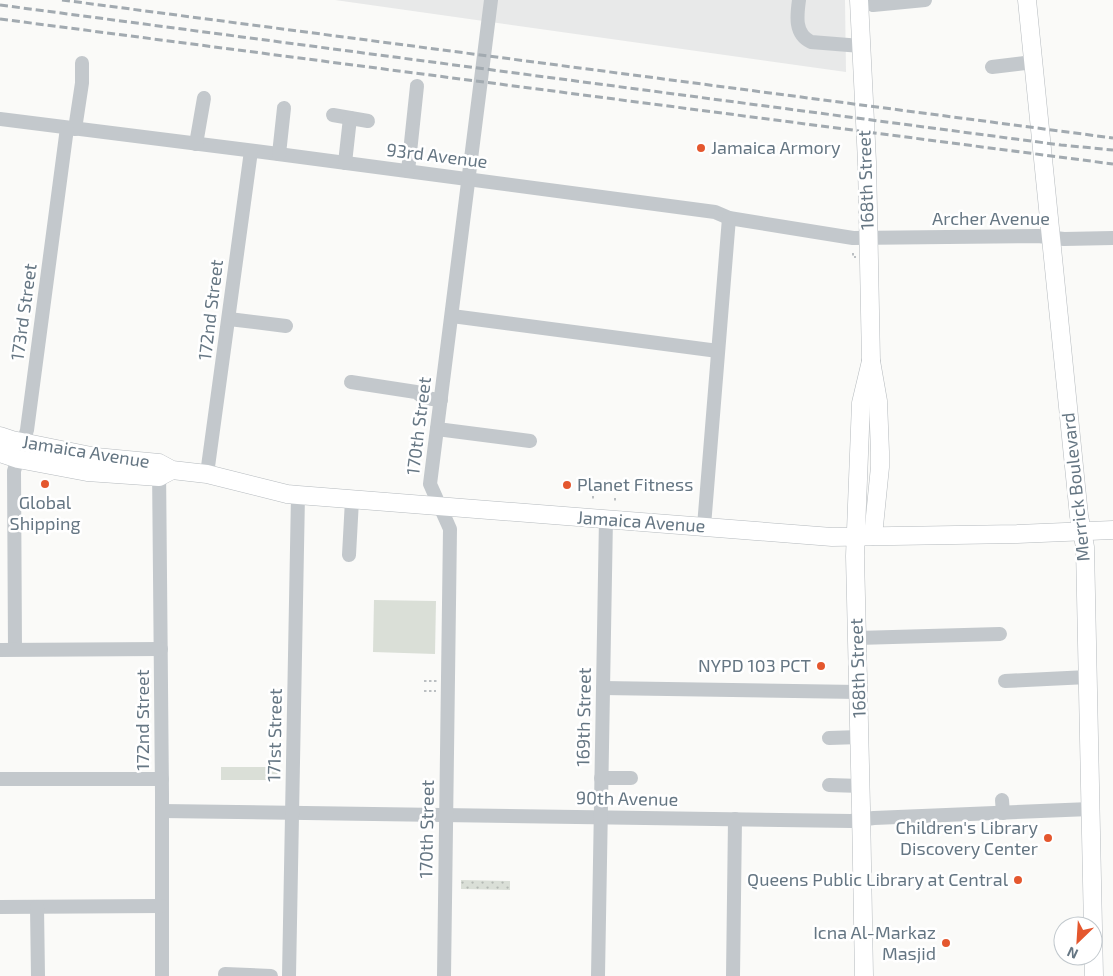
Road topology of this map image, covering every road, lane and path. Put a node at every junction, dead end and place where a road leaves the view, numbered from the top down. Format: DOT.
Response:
graph roads {
  1 [pos="491,0"];
  2 [pos="799,0"];
  3 [pos="860,0"];
  4 [pos="925,0"];
  5 [pos="1027,0"];
  6 [pos="861,46"];
  7 [pos="1033,62"];
  8 [pos="82,63"];
  9 [pos="992,67"];
  10 [pos="417,86"];
  11 [pos="203,98"];
  12 [pos="284,108"];
  13 [pos="332,115"];
  14 [pos="350,118"];
  15 [pos="0,119"];
  16 [pos="368,121"];
  17 [pos="71,128"];
  18 [pos="196,144"];
  19 [pos="251,151"];
  20 [pos="279,154"];
  21 [pos="344,163"];
  22 [pos="408,171"];
  23 [pos="468,179"];
  24 [pos="729,218"];
  25 [pos="868,238"];
  26 [pos="1051,238"];
  27 [pos="1113,238"];
  28 [pos="853,253"];
  29 [pos="856,257"];
  30 [pos="452,316"];
  31 [pos="229,319"];
  32 [pos="286,326"];
  33 [pos="718,351"];
  34 [pos="871,360"];
  35 [pos="351,382"];
  36 [pos="441,400"];
  37 [pos="437,429"];
  38 [pos="0,436"];
  39 [pos="530,441"];
  40 [pos="21,450"];
  41 [pos="0,453"];
  42 [pos="163,470"];
  43 [pos="208,474"];
  44 [pos="298,495"];
  45 [pos="593,496"];
  46 [pos="615,498"];
  47 [pos="352,500"];
  48 [pos="593,500"];
  49 [pos="615,502"];
  50 [pos="440,507"];
  51 [pos="606,518"];
  52 [pos="704,526"];
  53 [pos="1113,530"];
  54 [pos="1082,531"];
  55 [pos="864,537"];
  56 [pos="349,555"];
  57 [pos="1000,634"];
  58 [pos="857,638"];
  59 [pos="161,649"];
  60 [pos="0,650"];
  61 [pos="15,650"];
  62 [pos="1088,677"];
  63 [pos="424,681"];
  64 [pos="436,681"];
  65 [pos="1005,681"];
  66 [pos="603,688"];
  67 [pos="424,691"];
  68 [pos="436,691"];
  69 [pos="858,692"];
  70 [pos="829,738"];
  71 [pos="860,738"];
  72 [pos="601,778"];
  73 [pos="631,778"];
  74 [pos="0,779"];
  75 [pos="162,779"];
  76 [pos="829,786"];
  77 [pos="861,786"];
  78 [pos="1090,810"];
  79 [pos="162,811"];
  80 [pos="292,813"];
  81 [pos="447,815"];
  82 [pos="601,817"];
  83 [pos="735,819"];
  84 [pos="861,820"];
  85 [pos="162,906"];
  86 [pos="0,907"];
  87 [pos="38,907"];
  88 [pos="225,974"];
  89 [pos="38,976"];
  90 [pos="162,976"];
  91 [pos="271,976"];
  92 [pos="289,976"];
  93 [pos="444,976"];
  94 [pos="598,976"];
  95 [pos="732,976"];
  96 [pos="864,976"];
  97 [pos="1094,976"];
  1 -- 23 [label="street, 170th Street"];
  2 -- 6 [label="street"];
  3 -- 4 [label="street"];
  3 -- 6 [label="main road, 168th Street"];
  5 -- 7 [label="main road, Merrick Boulevard"];
  6 -- 25 [label="main road, 168th Street"];
  7 -- 9 [label="street"];
  7 -- 26 [label="main road, Merrick Boulevard"];
  8 -- 17 [label="street, 173rd Street"];
  10 -- 22 [label="street"];
  11 -- 18 [label="street"];
  12 -- 20 [label="street"];
  13 -- 14 [label="street"];
  14 -- 16 [label="street"];
  14 -- 21 [label="street"];
  15 -- 17 [label="street, 93rd Avenue"];
  17 -- 18 [label="street, 93rd Avenue"];
  17 -- 40 [label="street, 173rd Street"];
  18 -- 19 [label="street, 93rd Avenue"];
  19 -- 20 [label="street, 93rd Avenue"];
  19 -- 31 [label="street, 172nd Street"];
  20 -- 21 [label="street, 93rd Avenue"];
  21 -- 22 [label="street, 93rd Avenue"];
  22 -- 23 [label="street, 93rd Avenue"];
  23 -- 24 [label="street, 93rd Avenue"];
  23 -- 30 [label="street, 170th Street"];
  24 -- 25 [label="street, 93rd Avenue"];
  24 -- 33 [label="street"];
  25 -- 26 [label="street, Archer Avenue"];
  25 -- 34 [label="main road, 168th Street"];
  26 -- 27 [label="street, Archer Avenue"];
  26 -- 54 [label="main road, Merrick Boulevard"];
  28 -- 29 [label="path"];
  30 -- 33 [label="street"];
  30 -- 36 [label="street, 170th Street"];
  31 -- 32 [label="street"];
  31 -- 43 [label="street, 172nd Street"];
  33 -- 52 [label="street"];
  34 -- 55 [label="main road, 168th Street"];
  34 -- 55 [label="main road, 168th Street"];
  35 -- 36 [label="street"];
  36 -- 37 [label="street, 170th Street"];
  37 -- 39 [label="street"];
  37 -- 50 [label="street, 170th Street"];
  38 -- 40 [label="main road, Jamaica Avenue"];
  40 -- 41 [label="main road, Jamaica Avenue"];
  40 -- 42 [label="main road, Jamaica Avenue"];
  40 -- 61 [label="street, 173rd Street"];
  42 -- 43 [label="main road, Jamaica Avenue"];
  42 -- 59 [label="street, 172nd Street"];
  43 -- 44 [label="main road, Jamaica Avenue"];
  44 -- 47 [label="main road, Jamaica Avenue"];
  44 -- 80 [label="street, 171st Street"];
  45 -- 48 [label="path"];
  46 -- 49 [label="path"];
  47 -- 50 [label="main road, Jamaica Avenue"];
  47 -- 56 [label="street"];
  50 -- 51 [label="main road, Jamaica Avenue"];
  50 -- 81 [label="street, 170th Street"];
  51 -- 52 [label="main road, Jamaica Avenue"];
  51 -- 66 [label="street, 169th Street"];
  52 -- 55 [label="main road, Jamaica Avenue"];
  53 -- 54 [label="main road, Jamaica Avenue"];
  54 -- 55 [label="main road, Jamaica Avenue"];
  54 -- 62 [label="main road, Merrick Boulevard"];
  55 -- 58 [label="main road, 168th Street"];
  57 -- 58 [label="street"];
  58 -- 69 [label="main road, 168th Street"];
  59 -- 61 [label="street"];
  59 -- 75 [label="street, 172nd Street"];
  60 -- 61 [label="street"];
  62 -- 65 [label="street"];
  62 -- 78 [label="main road, Merrick Boulevard"];
  63 -- 64 [label="path"];
  66 -- 69 [label="street"];
  66 -- 72 [label="street, 169th Street"];
  67 -- 68 [label="path"];
  69 -- 71 [label="main road, 168th Street"];
  70 -- 71 [label="street"];
  71 -- 77 [label="main road, 168th Street"];
  72 -- 73 [label="street"];
  72 -- 82 [label="street, 169th Street"];
  74 -- 75 [label="street"];
  75 -- 79 [label="street, 172nd Street"];
  76 -- 77 [label="street"];
  77 -- 84 [label="main road, 168th Street"];
  78 -- 84 [label="street, 90th Avenue"];
  78 -- 97 [label="main road, Merrick Boulevard"];
  79 -- 80 [label="street, 90th Avenue"];
  79 -- 85 [label="street, 172nd Street"];
  80 -- 81 [label="street, 90th Avenue"];
  80 -- 92 [label="street, 171st Street"];
  81 -- 82 [label="street, 90th Avenue"];
  81 -- 93 [label="street, 170th Street"];
  82 -- 83 [label="street, 90th Avenue"];
  82 -- 94 [label="street, 169th Street"];
  83 -- 84 [label="street, 90th Avenue"];
  83 -- 95 [label="street"];
  84 -- 96 [label="main road, 168th Street"];
  85 -- 87 [label="street"];
  85 -- 90 [label="street, 172nd Street"];
  86 -- 87 [label="street"];
  87 -- 89 [label="street"];
  88 -- 91 [label="street"];
}
